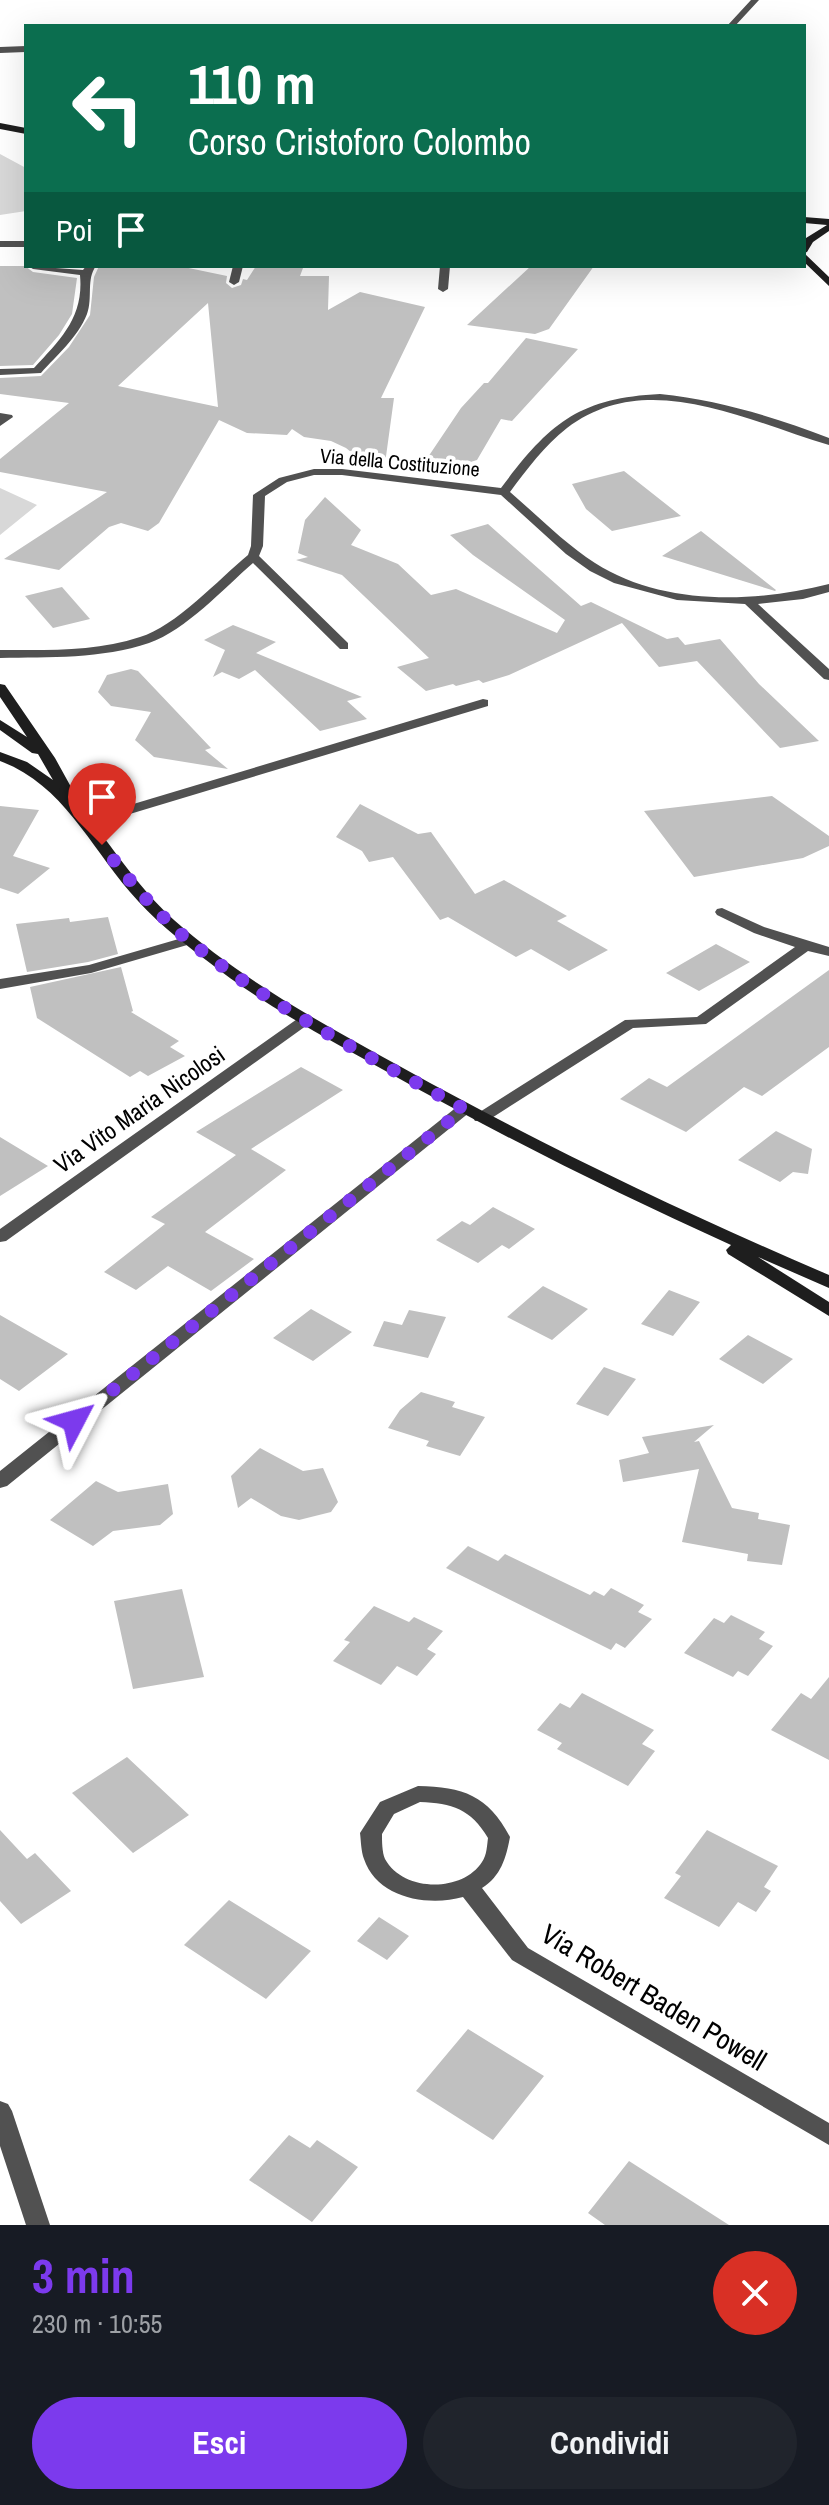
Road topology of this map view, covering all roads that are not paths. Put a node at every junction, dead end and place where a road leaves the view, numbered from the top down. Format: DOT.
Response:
graph roads {
  1 [pos="755,0"];
  2 [pos="733,24"];
  3 [pos="24,49"];
  4 [pos="0,50"];
  5 [pos="0,126"];
  6 [pos="24,131"];
  7 [pos="806,220"];
  8 [pos="828,224"];
  9 [pos="0,244"];
  10 [pos="24,244"];
  11 [pos="806,248"];
  12 [pos="806,255"];
  13 [pos="60,268"];
  14 [pos="238,268"];
  15 [pos="445,268"];
  16 [pos="88,270"];
  17 [pos="234,282"];
  18 [pos="829,283"];
  19 [pos="443,289"];
  20 [pos="0,372"];
  21 [pos="0,416"];
  22 [pos="0,423"];
  23 [pos="829,442"];
  24 [pos="504,492"];
  25 [pos="253,557"];
  26 [pos="829,588"];
  27 [pos="750,603"];
  28 [pos="344,646"];
  29 [pos="0,654"];
  30 [pos="829,676"];
  31 [pos="0,688"];
  32 [pos="483,703"];
  33 [pos="0,724"];
  34 [pos="0,756"];
  35 [pos="48,758"];
  36 [pos="82,819"];
  37 [pos="722,912"];
  38 [pos="189,940"];
  39 [pos="806,946"];
  40 [pos="829,952"];
  41 [pos="0,984"];
  42 [pos="305,1020"];
  43 [pos="473,1114"];
  44 [pos="692,1223"];
  45 [pos="0,1237"];
  46 [pos="829,1282"];
  47 [pos="829,1310"];
  48 [pos="0,1481"];
  49 [pos="468,1887"];
  50 [pos="0,2111"];
  51 [pos="829,2135"];
  52 [pos="38,2225"];
  1 -- 2 [label="street"];
  3 -- 4 [label="street"];
  5 -- 6 [label="main road"];
  7 -- 8 [label="main road"];
  8 -- 11 [label="main road"];
  9 -- 10 [label="street"];
  12 -- 18 [label="main road"];
  13 -- 16 [label="street"];
  14 -- 17 [label="street"];
  15 -- 19 [label="street"];
  16 -- 20 [label="street"];
  21 -- 22 [label="street"];
  23 -- 24 [label="street, Via della Costituzione"];
  24 -- 25 [label="street, Via della Costituzione"];
  24 -- 27 [label="street, Via della Costituzione"];
  25 -- 28 [label="street"];
  25 -- 29 [label="street"];
  26 -- 27 [label="street, Via della Costituzione"];
  27 -- 30 [label="street"];
  31 -- 35 [label="main road"];
  32 -- 36 [label="street"];
  33 -- 35 [label="main road"];
  34 -- 36 [label="main road"];
  35 -- 36 [label="main road"];
  36 -- 38 [label="main road"];
  37 -- 39 [label="street"];
  38 -- 41 [label="street"];
  38 -- 42 [label="main road"];
  39 -- 40 [label="street"];
  39 -- 43 [label="street"];
  42 -- 43 [label="main road"];
  42 -- 45 [label="street, Via Vito Maria Nicolosi"];
  43 -- 44 [label="main road"];
  43 -- 48 [label="street"];
  44 -- 46 [label="main road"];
  44 -- 47 [label="main road"];
  49 -- 49 [label="street"];
  49 -- 51 [label="street, Via Robert Baden Powell"];
  50 -- 52 [label="street"];
}
